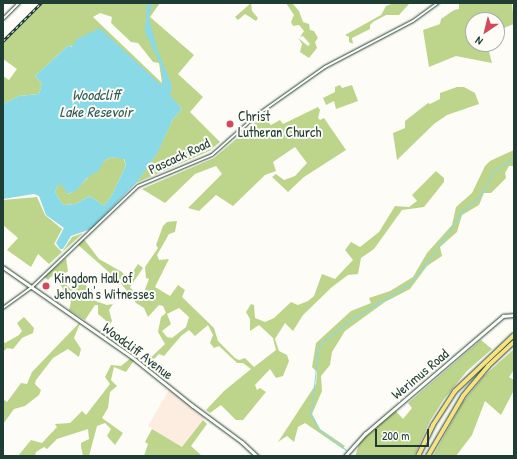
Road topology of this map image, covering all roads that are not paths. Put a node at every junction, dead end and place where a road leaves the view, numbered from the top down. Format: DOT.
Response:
graph roads {
  1 [pos="19,3"];
  2 [pos="438,3"];
  3 [pos="3,19"];
  4 [pos="3,267"];
  5 [pos="32,287"];
  6 [pos="3,308"];
  7 [pos="514,315"];
  8 [pos="514,335"];
  9 [pos="514,342"];
  10 [pos="257,456"];
  11 [pos="345,456"];
  12 [pos="418,456"];
  13 [pos="428,456"];
  1 -- 3 [label="street"];
  2 -- 5 [label="street, Pascack Road"];
  4 -- 5 [label="main road, Woodcliff Avenue"];
  5 -- 6 [label="street, Pascack Road"];
  5 -- 10 [label="main road, Woodcliff Avenue"];
  7 -- 11 [label="main road, Werimus Road"];
  8 -- 12 [label="highway"];
  9 -- 13 [label="highway"];
}
